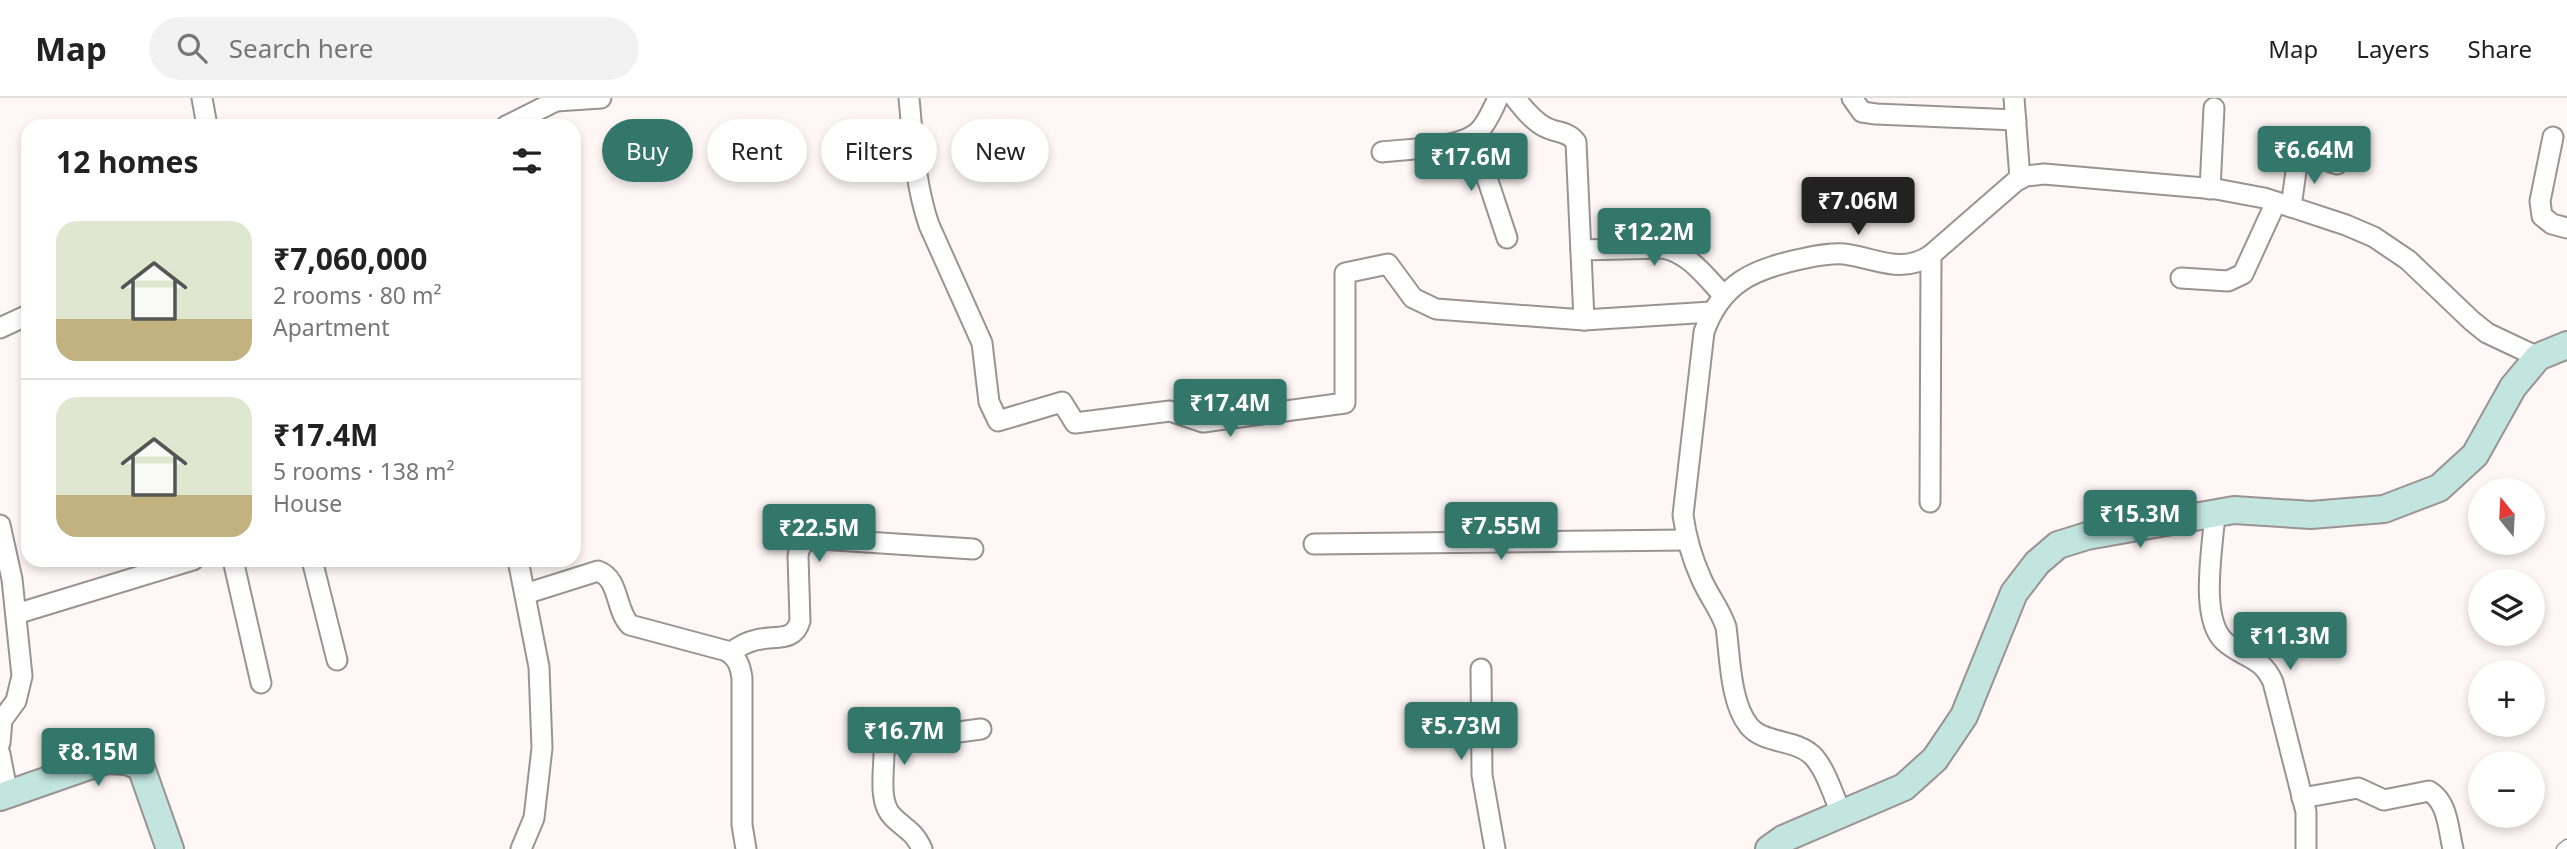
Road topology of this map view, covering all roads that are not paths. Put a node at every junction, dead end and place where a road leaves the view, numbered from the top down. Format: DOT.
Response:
graph roads {
  1 [pos="202,98"];
  2 [pos="601,98"];
  3 [pos="909,98"];
  4 [pos="1499,98"];
  5 [pos="1515,98"];
  6 [pos="1852,98"];
  7 [pos="2014,98"];
  8 [pos="556,100"];
  9 [pos="2214,108"];
  10 [pos="206,119"];
  11 [pos="519,119"];
  12 [pos="2016,120"];
  13 [pos="1473,135"];
  14 [pos="2553,138"];
  15 [pos="1382,152"];
  16 [pos="2337,164"];
  17 [pos="2020,179"];
  18 [pos="2210,189"];
  19 [pos="2283,205"];
  20 [pos="2567,228"];
  21 [pos="1507,238"];
  22 [pos="1581,250"];
  23 [pos="1931,255"];
  24 [pos="2181,278"];
  25 [pos="1724,296"];
  26 [pos="1711,312"];
  27 [pos="21,318"];
  28 [pos="1584,320"];
  29 [pos="0,328"];
  30 [pos="2567,345"];
  31 [pos="2538,357"];
  32 [pos="1930,502"];
  33 [pos="2215,513"];
  34 [pos="0,525"];
  35 [pos="1687,540"];
  36 [pos="1314,544"];
  37 [pos="973,549"];
  38 [pos="170,567"];
  39 [pos="235,567"];
  40 [pos="314,567"];
  41 [pos="519,567"];
  42 [pos="525,594"];
  43 [pos="16,614"];
  44 [pos="730,653"];
  45 [pos="337,660"];
  46 [pos="1481,669"];
  47 [pos="261,683"];
  48 [pos="981,729"];
  49 [pos="0,743"];
  50 [pos="0,754"];
  51 [pos="4,797"];
  52 [pos="2302,798"];
  53 [pos="1841,813"];
  54 [pos="2567,845"];
  55 [pos="170,849"];
  56 [pos="521,849"];
  57 [pos="747,849"];
  58 [pos="922,849"];
  59 [pos="1495,849"];
  60 [pos="1769,849"];
  61 [pos="2305,849"];
  62 [pos="2453,849"];
  63 [pos="2562,849"];
  1 -- 10 [label="street"];
  2 -- 8 [label="street"];
  3 -- 28 [label="street"];
  4 -- 13 [label="street"];
  5 -- 22 [label="street"];
  6 -- 12 [label="street"];
  7 -- 12 [label="street"];
  8 -- 11 [label="street"];
  9 -- 18 [label="street"];
  12 -- 17 [label="street"];
  13 -- 15 [label="street"];
  13 -- 21 [label="street"];
  14 -- 20 [label="street"];
  16 -- 19 [label="street"];
  17 -- 18 [label="street"];
  17 -- 23 [label="street"];
  18 -- 19 [label="street"];
  19 -- 24 [label="street"];
  19 -- 31 [label="street"];
  22 -- 25 [label="street"];
  22 -- 28 [label="street"];
  23 -- 25 [label="street"];
  23 -- 32 [label="street"];
  25 -- 26 [label="street"];
  26 -- 28 [label="street"];
  26 -- 35 [label="street"];
  27 -- 29 [label="street"];
  30 -- 31 [label="street"];
  31 -- 33 [label="street"];
  33 -- 52 [label="street"];
  33 -- 53 [label="street"];
  34 -- 43 [label="street"];
  35 -- 36 [label="street"];
  35 -- 53 [label="street"];
  37 -- 44 [label="street"];
  38 -- 43 [label="street"];
  39 -- 47 [label="street"];
  40 -- 45 [label="street"];
  41 -- 42 [label="street"];
  42 -- 44 [label="street"];
  42 -- 56 [label="street"];
  43 -- 49 [label="street"];
  44 -- 57 [label="street"];
  46 -- 59 [label="street"];
  48 -- 58 [label="street"];
  50 -- 51 [label="street"];
  51 -- 55 [label="street"];
  52 -- 61 [label="street"];
  52 -- 62 [label="street"];
  53 -- 60 [label="street"];
  54 -- 63 [label="lane"];
}
